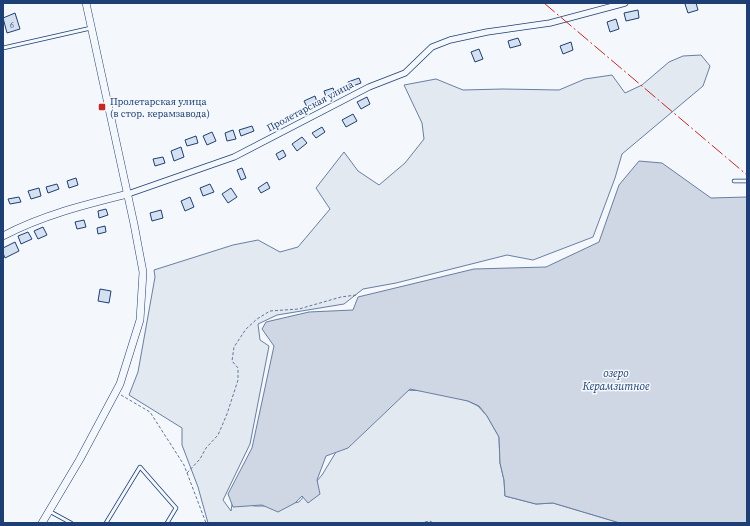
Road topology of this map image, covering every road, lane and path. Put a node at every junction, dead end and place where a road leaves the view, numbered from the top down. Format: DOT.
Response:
graph roads {
  1 [pos="86,3"];
  2 [pos="625,3"];
  3 [pos="91,28"];
  4 [pos="3,48"];
  5 [pos="734,180"];
  6 [pos="747,181"];
  7 [pos="128,194"];
  8 [pos="3,236"];
  9 [pos="356,295"];
  10 [pos="115,392"];
  11 [pos="187,473"];
  12 [pos="49,511"];
  13 [pos="65,522"];
  14 [pos="42,523"];
  15 [pos="71,523"];
  16 [pos="106,523"];
  17 [pos="166,523"];
  18 [pos="206,523"];
  19 [pos="420,523"];
  20 [pos="433,523"];
  1 -- 3 [label="street"];
  2 -- 7 [label="street, Пролетарская улица"];
  3 -- 4 [label="lane"];
  3 -- 7 [label="street"];
  5 -- 6 [label="lane"];
  7 -- 8 [label="street, Пролетарская улица"];
  7 -- 10 [label="street"];
  9 -- 11 [label="path"];
  10 -- 11 [label="path"];
  10 -- 12 [label="street"];
  11 -- 18 [label="path"];
  12 -- 13 [label="lane"];
  12 -- 14 [label="street"];
  13 -- 15 [label="lane"];
  16 -- 17 [label="lane"];
  19 -- 20 [label="path"];
}
